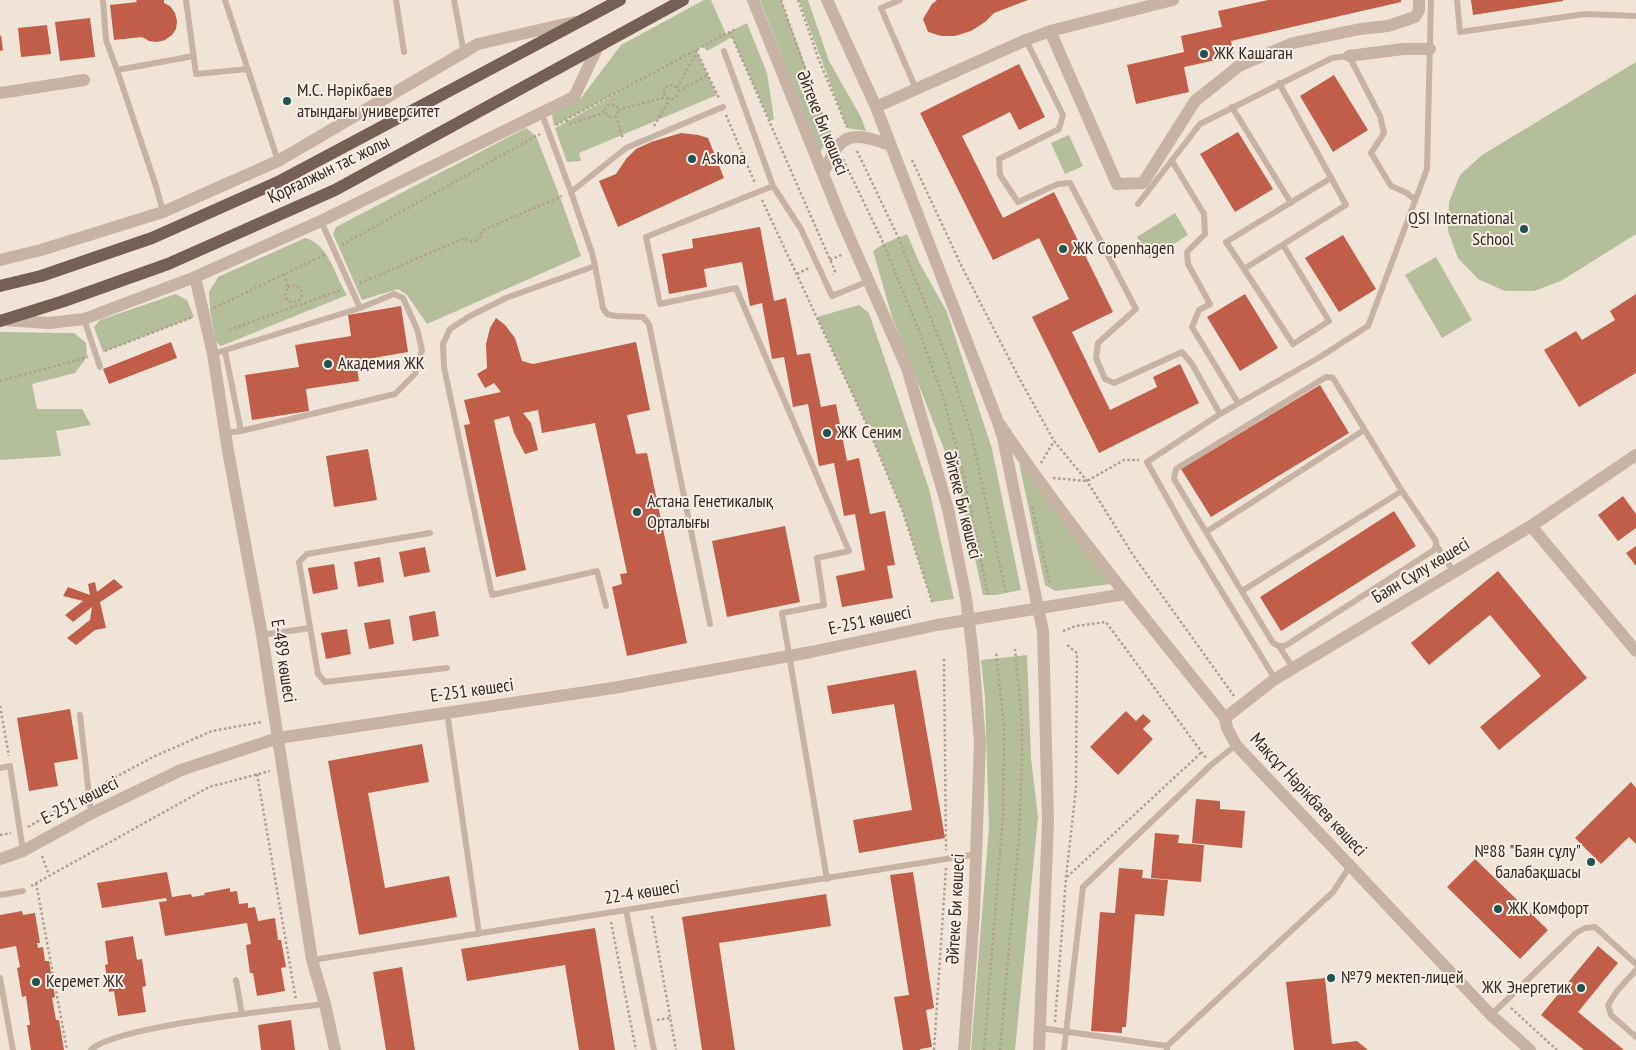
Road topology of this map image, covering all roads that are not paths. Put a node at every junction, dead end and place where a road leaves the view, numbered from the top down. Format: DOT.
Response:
graph roads {
  1 [pos="103,0"];
  2 [pos="186,0"];
  3 [pos="225,0"];
  4 [pos="396,0"];
  5 [pos="454,0"];
  6 [pos="620,0"];
  7 [pos="683,0"];
  8 [pos="753,0"];
  9 [pos="827,0"];
  10 [pos="900,0"];
  11 [pos="1173,0"];
  12 [pos="1419,0"];
  13 [pos="1431,0"];
  14 [pos="1456,0"];
  15 [pos="1636,16"];
  16 [pos="578,21"];
  17 [pos="1050,31"];
  18 [pos="1026,40"];
  19 [pos="598,46"];
  20 [pos="1430,49"];
  21 [pos="724,51"];
  22 [pos="404,52"];
  23 [pos="464,52"];
  24 [pos="194,56"];
  25 [pos="1349,56"];
  26 [pos="248,69"];
  27 [pos="117,70"];
  28 [pos="84,80"];
  29 [pos="1279,83"];
  30 [pos="916,89"];
  31 [pos="0,93"];
  32 [pos="722,107"];
  33 [pos="876,107"];
  34 [pos="1232,107"];
  35 [pos="542,114"];
  36 [pos="890,145"];
  37 [pos="278,161"];
  38 [pos="1172,161"];
  39 [pos="823,174"];
  40 [pos="1331,178"];
  41 [pos="773,186"];
  42 [pos="572,192"];
  43 [pos="1416,200"];
  44 [pos="1291,203"];
  45 [pos="1138,204"];
  46 [pos="163,212"];
  47 [pos="321,221"];
  48 [pos="1282,245"];
  49 [pos="0,260"];
  50 [pos="595,266"];
  51 [pos="1244,269"];
  52 [pos="195,277"];
  53 [pos="869,281"];
  54 [pos="0,286"];
  55 [pos="360,308"];
  56 [pos="84,319"];
  57 [pos="2,320"];
  58 [pos="219,352"];
  59 [pos="100,367"];
  60 [pos="1238,403"];
  61 [pos="1220,414"];
  62 [pos="998,422"];
  63 [pos="1364,430"];
  64 [pos="242,431"];
  65 [pos="225,433"];
  66 [pos="1636,455"];
  67 [pos="1402,491"];
  68 [pos="1531,526"];
  69 [pos="1206,532"];
  70 [pos="430,533"];
  71 [pos="1436,545"];
  72 [pos="1454,572"];
  73 [pos="1242,591"];
  74 [pos="1125,594"];
  75 [pos="606,606"];
  76 [pos="1038,608"];
  77 [pos="970,620"];
  78 [pos="710,624"];
  79 [pos="310,628"];
  80 [pos="262,635"];
  81 [pos="1279,646"];
  82 [pos="1636,651"];
  83 [pos="789,656"];
  84 [pos="447,668"];
  85 [pos="1293,668"];
  86 [pos="1276,679"];
  87 [pos="447,712"];
  88 [pos="80,715"];
  89 [pos="1224,718"];
  90 [pos="278,738"];
  91 [pos="1236,745"];
  92 [pos="0,768"];
  93 [pos="92,814"];
  94 [pos="23,851"];
  95 [pos="977,854"];
  96 [pos="0,859"];
  97 [pos="1350,866"];
  98 [pos="827,879"];
  99 [pos="23,891"];
  100 [pos="0,896"];
  101 [pos="626,910"];
  102 [pos="480,934"];
  103 [pos="312,960"];
  104 [pos="1636,964"];
  105 [pos="1636,970"];
  106 [pos="0,978"];
  107 [pos="236,980"];
  108 [pos="325,1004"];
  109 [pos="242,1014"];
  110 [pos="1491,1015"];
  111 [pos="1041,1028"];
  112 [pos="1065,1030"];
  113 [pos="1636,1037"];
  114 [pos="1167,1048"];
  115 [pos="13,1050"];
  116 [pos="91,1050"];
  117 [pos="335,1050"];
  118 [pos="654,1050"];
  119 [pos="964,1050"];
  120 [pos="1039,1050"];
  121 [pos="1064,1050"];
  122 [pos="1530,1050"];
  1 -- 27 [label="lane"];
  2 -- 24 [label="lane"];
  3 -- 26 [label="lane"];
  4 -- 22 [label="lane"];
  5 -- 23 [label="lane"];
  6 -- 16 [label="main road, Қорғалжын тас жолы"];
  7 -- 19 [label="main road, Қорғалжын тас жолы"];
  8 -- 39 [label="street, Әйтеке Би көшесі"];
  9 -- 33 [label="street"];
  10 -- 30 [label="lane"];
  11 -- 17 [label="street"];
  12 -- 17 [label="street"];
  13 -- 20 [label="lane"];
  14 -- 15 [label="lane"];
  16 -- 23 [label="street"];
  16 -- 54 [label="main road, Қорғалжын тас жолы"];
  17 -- 18 [label="street"];
  18 -- 30 [label="street"];
  18 -- 61 [label="lane"];
  19 -- 35 [label="street"];
  19 -- 57 [label="main road, Қорғалжын тас жолы"];
  20 -- 25 [label="street"];
  20 -- 43 [label="lane"];
  21 -- 41 [label="lane"];
  23 -- 37 [label="street"];
  24 -- 26 [label="lane"];
  24 -- 27 [label="lane"];
  25 -- 29 [label="lane"];
  25 -- 43 [label="lane"];
  26 -- 37 [label="lane"];
  27 -- 46 [label="lane"];
  28 -- 31 [label="street"];
  29 -- 34 [label="lane"];
  29 -- 40 [label="lane"];
  30 -- 33 [label="street"];
  32 -- 42 [label="lane"];
  33 -- 36 [label="street"];
  34 -- 38 [label="lane"];
  34 -- 44 [label="lane"];
  35 -- 42 [label="lane"];
  35 -- 47 [label="street"];
  36 -- 39 [label="street"];
  36 -- 62 [label="street"];
  37 -- 46 [label="street"];
  38 -- 45 [label="lane"];
  38 -- 60 [label="lane"];
  39 -- 53 [label="street, Әйтеке Би көшесі"];
  40 -- 44 [label="lane"];
  40 -- 48 [label="lane"];
  41 -- 53 [label="lane"];
  41 -- 83 [label="lane"];
  42 -- 50 [label="lane"];
  43 -- 60 [label="lane"];
  44 -- 51 [label="lane"];
  46 -- 49 [label="street"];
  47 -- 52 [label="street"];
  47 -- 55 [label="lane"];
  48 -- 51 [label="lane"];
  48 -- 51 [label="lane"];
  50 -- 75 [label="lane"];
  50 -- 78 [label="lane"];
  52 -- 56 [label="street"];
  52 -- 58 [label="street, Е-489 көшесі"];
  53 -- 77 [label="street, Әйтеке Би көшесі"];
  55 -- 58 [label="lane"];
  55 -- 64 [label="lane"];
  56 -- 57 [label="street"];
  56 -- 59 [label="lane"];
  58 -- 64 [label="lane"];
  58 -- 65 [label="street, Е-489 көшесі"];
  60 -- 61 [label="lane"];
  61 -- 86 [label="lane"];
  62 -- 74 [label="street, Мақсұт Нәрікбаев көшесі"];
  62 -- 76 [label="street"];
  63 -- 67 [label="lane"];
  63 -- 69 [label="lane"];
  63 -- 69 [label="lane"];
  64 -- 65 [label="lane"];
  65 -- 80 [label="street, Е-489 көшесі"];
  66 -- 68 [label="street, Баян Сұлу көшесі"];
  67 -- 71 [label="lane"];
  67 -- 73 [label="lane"];
  68 -- 72 [label="street, Баян Сұлу көшесі"];
  68 -- 82 [label="street"];
  69 -- 73 [label="lane"];
  70 -- 79 [label="lane"];
  71 -- 72 [label="lane"];
  71 -- 81 [label="lane"];
  72 -- 85 [label="street, Баян Сұлу көшесі"];
  73 -- 81 [label="lane"];
  74 -- 76 [label="street, Е-251 көшесі"];
  74 -- 89 [label="street, Мақсұт Нәрікбаев көшесі"];
  76 -- 77 [label="street, Е-251 көшесі"];
  76 -- 111 [label="street"];
  77 -- 83 [label="street, Е-251 көшесі"];
  77 -- 95 [label="street, Әйтеке Би көшесі"];
  79 -- 80 [label="lane"];
  79 -- 84 [label="lane"];
  80 -- 90 [label="street, Е-489 көшесі"];
  81 -- 85 [label="lane"];
  83 -- 87 [label="street, Е-251 көшесі"];
  83 -- 98 [label="lane"];
  85 -- 86 [label="street, Баян Сұлу көшесі"];
  86 -- 89 [label="street, Баян Сұлу көшесі"];
  87 -- 90 [label="street, Е-251 көшесі"];
  87 -- 102 [label="lane"];
  88 -- 93 [label="lane"];
  89 -- 91 [label="street, Мақсұт Нәрікбаев көшесі"];
  90 -- 93 [label="street, Е-251 көшесі"];
  90 -- 103 [label="street, Е-489 көшесі"];
  91 -- 97 [label="street, Мақсұт Нәрікбаев көшесі"];
  91 -- 112 [label="lane"];
  92 -- 94 [label="lane"];
  93 -- 94 [label="street, Е-251 көшесі"];
  94 -- 96 [label="street, Е-251 көшесі"];
  95 -- 98 [label="lane, 22-4 көшесі"];
  95 -- 119 [label="street, Әйтеке Би көшесі"];
  97 -- 110 [label="street, Мақсұт Нәрікбаев көшесі"];
  97 -- 114 [label="lane"];
  98 -- 101 [label="lane, 22-4 көшесі"];
  99 -- 100 [label="lane"];
  101 -- 102 [label="lane, 22-4 көшесі"];
  101 -- 118 [label="lane"];
  102 -- 103 [label="lane, 22-4 көшесі"];
  103 -- 108 [label="street, Е-489 көшесі"];
  104 -- 110 [label="lane"];
  105 -- 113 [label="lane"];
  106 -- 115 [label="lane"];
  107 -- 109 [label="lane"];
  108 -- 109 [label="lane"];
  108 -- 117 [label="street, Е-489 көшесі"];
  109 -- 116 [label="lane"];
  110 -- 122 [label="street, Мақсұт Нәрікбаев көшесі"];
  111 -- 112 [label="lane"];
  111 -- 120 [label="street"];
  112 -- 114 [label="lane"];
  112 -- 121 [label="lane"];
}
